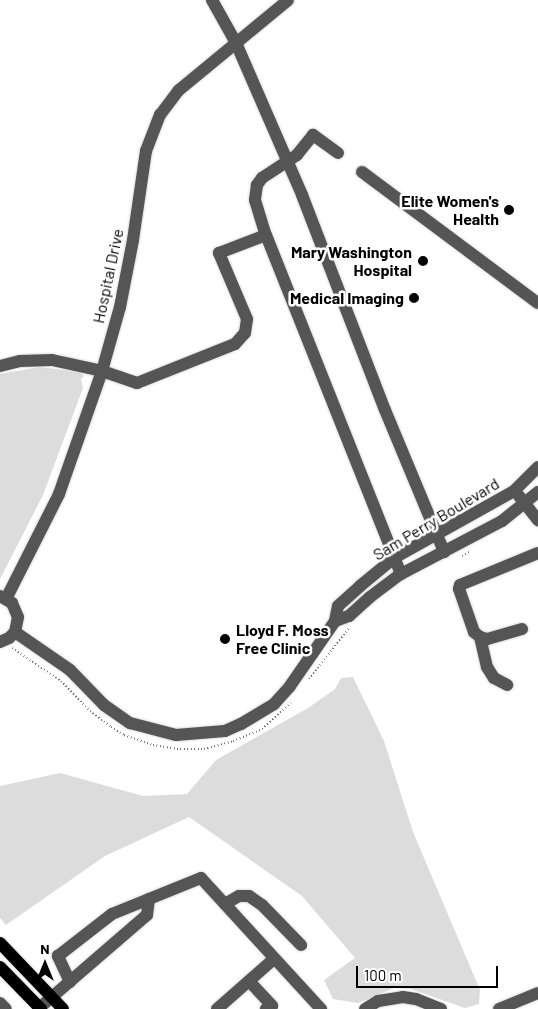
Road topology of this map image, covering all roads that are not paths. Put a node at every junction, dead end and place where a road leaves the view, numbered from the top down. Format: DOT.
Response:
graph roads {
  1 [pos="212,0"];
  2 [pos="288,0"];
  3 [pos="236,43"];
  4 [pos="338,153"];
  5 [pos="288,162"];
  6 [pos="362,172"];
  7 [pos="266,235"];
  8 [pos="538,304"];
  9 [pos="0,366"];
  10 [pos="102,371"];
  11 [pos="538,467"];
  12 [pos="514,491"];
  13 [pos="538,492"];
  14 [pos="524,502"];
  15 [pos="538,520"];
  16 [pos="437,536"];
  17 [pos="444,552"];
  18 [pos="538,553"];
  19 [pos="394,558"];
  20 [pos="401,574"];
  21 [pos="3,597"];
  22 [pos="335,621"];
  23 [pos="522,629"];
  24 [pos="15,632"];
  25 [pos="480,638"];
  26 [pos="5,645"];
  27 [pos="507,685"];
  28 [pos="149,899"];
  29 [pos="225,904"];
  30 [pos="0,943"];
  31 [pos="301,945"];
  32 [pos="274,959"];
  33 [pos="0,967"];
  34 [pos="249,981"];
  35 [pos="70,982"];
  36 [pos="538,993"];
  37 [pos="52,997"];
  38 [pos="0,1003"];
  39 [pos="6,1009"];
  40 [pos="39,1009"];
  41 [pos="63,1009"];
  42 [pos="217,1009"];
  43 [pos="266,1009"];
  44 [pos="321,1009"];
  45 [pos="365,1009"];
  46 [pos="441,1009"];
  47 [pos="499,1009"];
  1 -- 3 [label="street"];
  2 -- 3 [label="street, Hospital Drive"];
  3 -- 5 [label="street"];
  3 -- 10 [label="street, Hospital Drive"];
  4 -- 5 [label="street"];
  5 -- 7 [label="street"];
  5 -- 16 [label="street"];
  6 -- 8 [label="street"];
  7 -- 10 [label="street"];
  7 -- 19 [label="street"];
  9 -- 10 [label="street"];
  10 -- 21 [label="street, Hospital Drive"];
  11 -- 12 [label="street, Sam Perry Boulevard"];
  12 -- 14 [label="street"];
  12 -- 16 [label="street, Sam Perry Boulevard"];
  13 -- 14 [label="street, Sam Perry Boulevard"];
  14 -- 15 [label="street"];
  14 -- 17 [label="street, Sam Perry Boulevard"];
  16 -- 17 [label="street"];
  16 -- 19 [label="street, Sam Perry Boulevard"];
  17 -- 20 [label="street, Sam Perry Boulevard"];
  18 -- 25 [label="street"];
  19 -- 20 [label="street"];
  19 -- 22 [label="street, Sam Perry Boulevard"];
  20 -- 22 [label="street, Sam Perry Boulevard"];
  21 -- 24 [label="street"];
  22 -- 24 [label="street, Sam Perry Boulevard"];
  23 -- 25 [label="street"];
  24 -- 26 [label="street"];
  25 -- 27 [label="street"];
  28 -- 29 [label="street"];
  28 -- 35 [label="street"];
  28 -- 35 [label="street"];
  29 -- 31 [label="street"];
  29 -- 32 [label="street"];
  30 -- 37 [label="main road"];
  32 -- 34 [label="street"];
  32 -- 44 [label="street"];
  33 -- 40 [label="main road"];
  34 -- 42 [label="street"];
  34 -- 43 [label="street"];
  35 -- 37 [label="street"];
  36 -- 47 [label="street"];
  37 -- 40 [label="street"];
  37 -- 41 [label="main road"];
  38 -- 39 [label="street"];
  45 -- 46 [label="street"];
}
